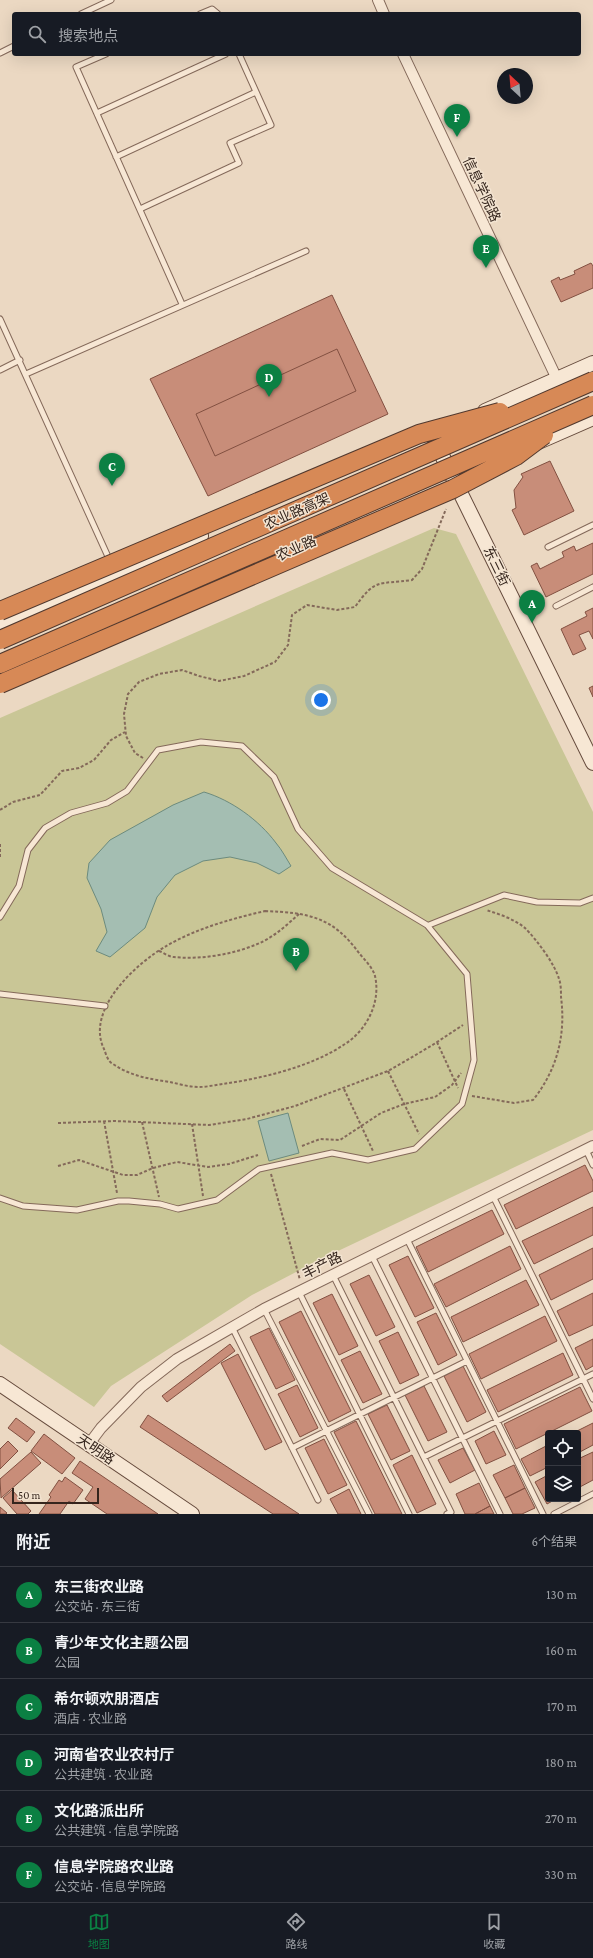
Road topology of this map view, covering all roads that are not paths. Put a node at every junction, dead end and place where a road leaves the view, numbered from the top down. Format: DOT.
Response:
graph roads {
  1 [pos="110,0"];
  2 [pos="378,0"];
  3 [pos="85,12"];
  4 [pos="205,12"];
  5 [pos="216,12"];
  6 [pos="383,12"];
  7 [pos="12,47"];
  8 [pos="0,53"];
  9 [pos="101,56"];
  10 [pos="222,56"];
  11 [pos="240,56"];
  12 [pos="404,56"];
  13 [pos="256,92"];
  14 [pos="97,113"];
  15 [pos="116,157"];
  16 [pos="140,209"];
  17 [pos="306,251"];
  18 [pos="182,304"];
  19 [pos="0,319"];
  20 [pos="20,360"];
  21 [pos="593,363"];
  22 [pos="0,370"];
  23 [pos="26,374"];
  24 [pos="557,379"];
  25 [pos="593,381"];
  26 [pos="546,402"];
  27 [pos="593,405"];
  28 [pos="570,415"];
  29 [pos="593,418"];
  30 [pos="432,434"];
  31 [pos="457,485"];
  32 [pos="593,525"];
  33 [pos="548,547"];
  34 [pos="115,573"];
  35 [pos="593,587"];
  36 [pos="556,606"];
  37 [pos="0,611"];
  38 [pos="0,622"];
  39 [pos="0,640"];
  40 [pos="0,664"];
  41 [pos="0,677"];
  42 [pos="0,684"];
  43 [pos="591,755"];
  44 [pos="593,898"];
  45 [pos="0,917"];
  46 [pos="429,925"];
  47 [pos="0,994"];
  48 [pos="105,1006"];
  49 [pos="589,1148"];
  50 [pos="593,1165"];
  51 [pos="493,1196"];
  52 [pos="0,1198"];
  53 [pos="407,1239"];
  54 [pos="372,1256"];
  55 [pos="333,1275"];
  56 [pos="301,1291"];
  57 [pos="264,1309"];
  58 [pos="232,1327"];
  59 [pos="467,1361"];
  60 [pos="593,1374"];
  61 [pos="433,1378"];
  62 [pos="583,1378"];
  63 [pos="0,1384"];
  64 [pos="394,1397"];
  65 [pos="593,1399"];
  66 [pos="360,1414"];
  67 [pos="497,1421"];
  68 [pos="326,1431"];
  69 [pos="463,1438"];
  70 [pos="89,1444"];
  71 [pos="292,1448"];
  72 [pos="424,1457"];
  73 [pos="593,1494"];
  74 [pos="318,1500"];
  75 [pos="192,1514"];
  76 [pos="369,1514"];
  77 [pos="409,1514"];
  78 [pos="447,1514"];
  79 [pos="500,1514"];
  80 [pos="543,1514"];
  81 [pos="554,1514"];
  1 -- 3 [label="lane"];
  2 -- 6 [label="street"];
  4 -- 5 [label="lane"];
  7 -- 8 [label="lane"];
  9 -- 14 [label="lane"];
  10 -- 14 [label="lane"];
  11 -- 13 [label="lane"];
  12 -- 24 [label="street, 信息学院路"];
  13 -- 15 [label="lane"];
  13 -- 16 [label="lane"];
  14 -- 15 [label="lane"];
  15 -- 16 [label="lane"];
  16 -- 18 [label="lane"];
  17 -- 18 [label="lane"];
  18 -- 23 [label="lane"];
  19 -- 20 [label="lane"];
  20 -- 22 [label="lane"];
  20 -- 23 [label="lane"];
  21 -- 24 [label="street"];
  23 -- 34 [label="lane"];
  24 -- 30 [label="street"];
  25 -- 26 [label="highway, 农业路高架, bridge"];
  26 -- 37 [label="highway, bridge"];
  26 -- 39 [label="highway, 农业路高架, bridge"];
  27 -- 28 [label="highway, 农业路高架, bridge"];
  28 -- 40 [label="highway, 农业路高架, bridge"];
  28 -- 42 [label="highway, bridge"];
  29 -- 31 [label="street, 农业路"];
  30 -- 31 [label="street, 东三街"];
  30 -- 34 [label="street"];
  31 -- 41 [label="street, 农业路"];
  31 -- 43 [label="street, 东三街"];
  32 -- 33 [label="lane"];
  34 -- 38 [label="street"];
  35 -- 36 [label="lane"];
  44 -- 46 [label="lane"];
  45 -- 52 [label="lane"];
  47 -- 48 [label="lane"];
  49 -- 50 [label="lane"];
  49 -- 51 [label="street, 丰产路"];
  51 -- 53 [label="street, 丰产路"];
  51 -- 62 [label="lane"];
  53 -- 54 [label="street, 丰产路"];
  53 -- 59 [label="lane"];
  54 -- 55 [label="street, 丰产路"];
  54 -- 61 [label="lane"];
  55 -- 56 [label="street, 丰产路"];
  55 -- 64 [label="lane"];
  56 -- 57 [label="street, 丰产路"];
  56 -- 66 [label="lane"];
  57 -- 58 [label="street, 丰产路"];
  57 -- 68 [label="lane"];
  58 -- 70 [label="street, 丰产路"];
  58 -- 71 [label="lane"];
  59 -- 61 [label="lane"];
  59 -- 67 [label="lane"];
  60 -- 62 [label="lane"];
  61 -- 64 [label="lane"];
  61 -- 69 [label="lane"];
  62 -- 65 [label="lane"];
  62 -- 67 [label="lane"];
  63 -- 70 [label="street, 天明路"];
  64 -- 66 [label="lane"];
  64 -- 72 [label="lane"];
  66 -- 68 [label="lane"];
  66 -- 77 [label="lane"];
  67 -- 69 [label="lane"];
  67 -- 80 [label="lane"];
  68 -- 71 [label="lane"];
  68 -- 76 [label="lane"];
  69 -- 72 [label="lane"];
  69 -- 79 [label="lane"];
  70 -- 75 [label="street, 天明路"];
  71 -- 74 [label="lane"];
  72 -- 78 [label="lane"];
  73 -- 81 [label="lane"];
}
